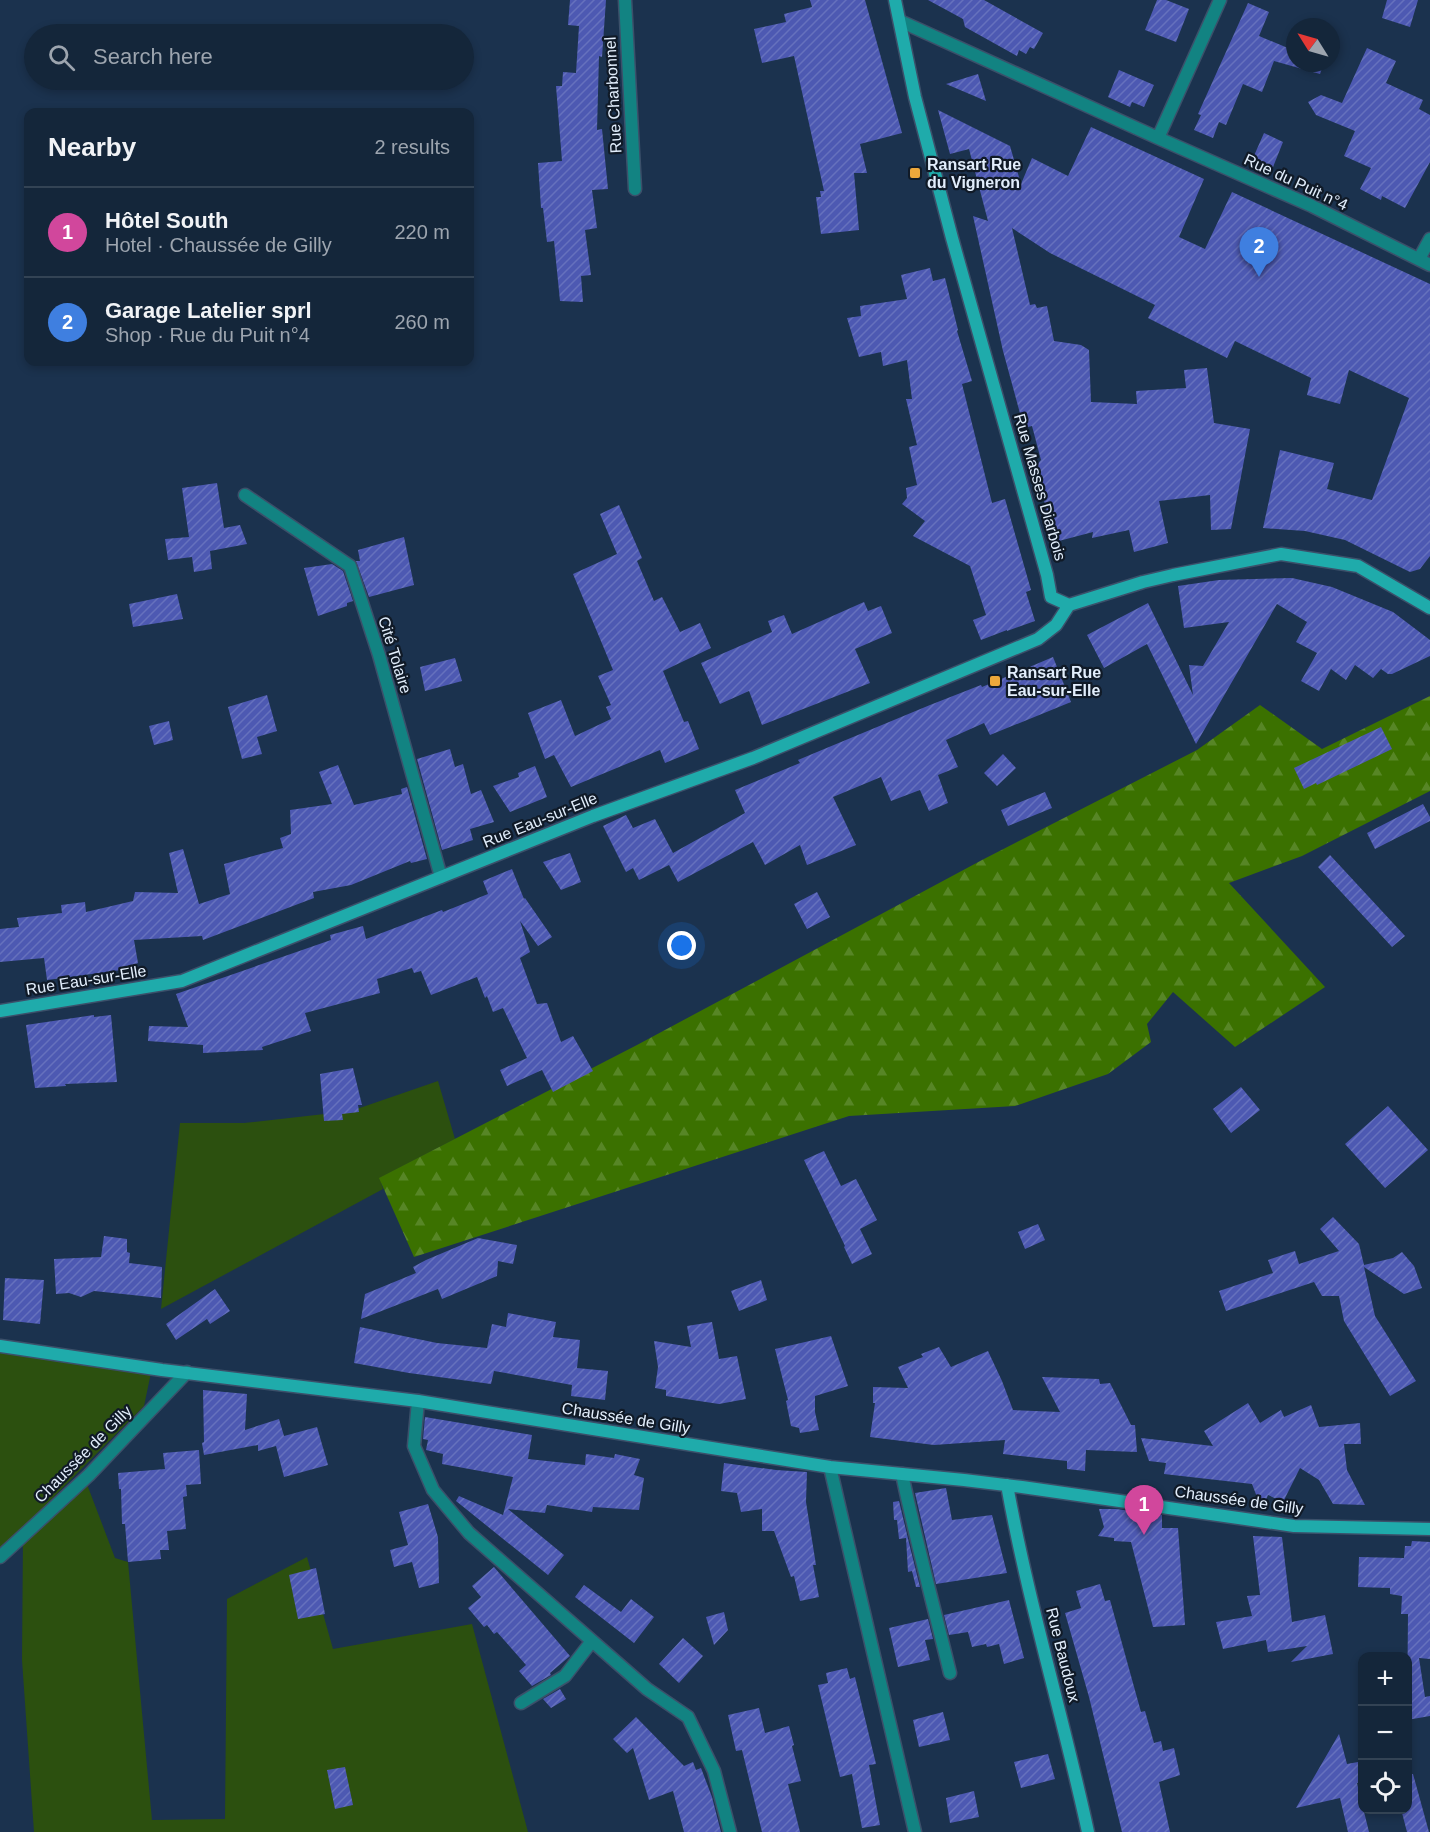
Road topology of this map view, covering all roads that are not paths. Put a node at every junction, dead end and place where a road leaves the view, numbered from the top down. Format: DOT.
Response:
graph roads {
  1 [pos="625,0"];
  2 [pos="895,0"];
  3 [pos="1220,0"];
  4 [pos="900,21"];
  5 [pos="1158,138"];
  6 [pos="635,189"];
  7 [pos="1430,239"];
  8 [pos="1424,262"];
  9 [pos="245,495"];
  10 [pos="1069,605"];
  11 [pos="1430,608"];
  12 [pos="441,877"];
  13 [pos="0,1011"];
  14 [pos="0,1346"];
  15 [pos="187,1372"];
  16 [pos="418,1401"];
  17 [pos="830,1467"];
  18 [pos="902,1474"];
  19 [pos="1007,1485"];
  20 [pos="1430,1529"];
  21 [pos="0,1557"];
  22 [pos="592,1641"];
  23 [pos="950,1673"];
  24 [pos="521,1703"];
  25 [pos="730,1832"];
  26 [pos="915,1832"];
  27 [pos="1088,1832"];
  1 -- 6 [label="street, Rue Charbonnel"];
  2 -- 4 [label="street, Rue Masses Diarbois"];
  3 -- 5 [label="street"];
  4 -- 5 [label="street, Rue du Puit n°4"];
  4 -- 10 [label="street, Rue Masses Diarbois"];
  5 -- 8 [label="street, Rue du Puit n°4"];
  7 -- 8 [label="street, Rue du Puit n°4"];
  9 -- 12 [label="street, Cité Tolaire"];
  10 -- 11 [label="street"];
  10 -- 12 [label="street, Rue Eau-sur-Elle"];
  12 -- 13 [label="street, Rue Eau-sur-Elle"];
  14 -- 15 [label="street, Chaussée de Gilly"];
  15 -- 16 [label="street, Chaussée de Gilly"];
  15 -- 21 [label="street, Chaussée de Gilly"];
  16 -- 17 [label="street, Chaussée de Gilly"];
  16 -- 22 [label="street"];
  17 -- 18 [label="street, Chaussée de Gilly"];
  17 -- 26 [label="street"];
  18 -- 19 [label="street, Chaussée de Gilly"];
  18 -- 23 [label="street"];
  19 -- 20 [label="street, Chaussée de Gilly"];
  19 -- 27 [label="street, Rue Baudoux"];
  22 -- 24 [label="street"];
  22 -- 25 [label="street"];
}
